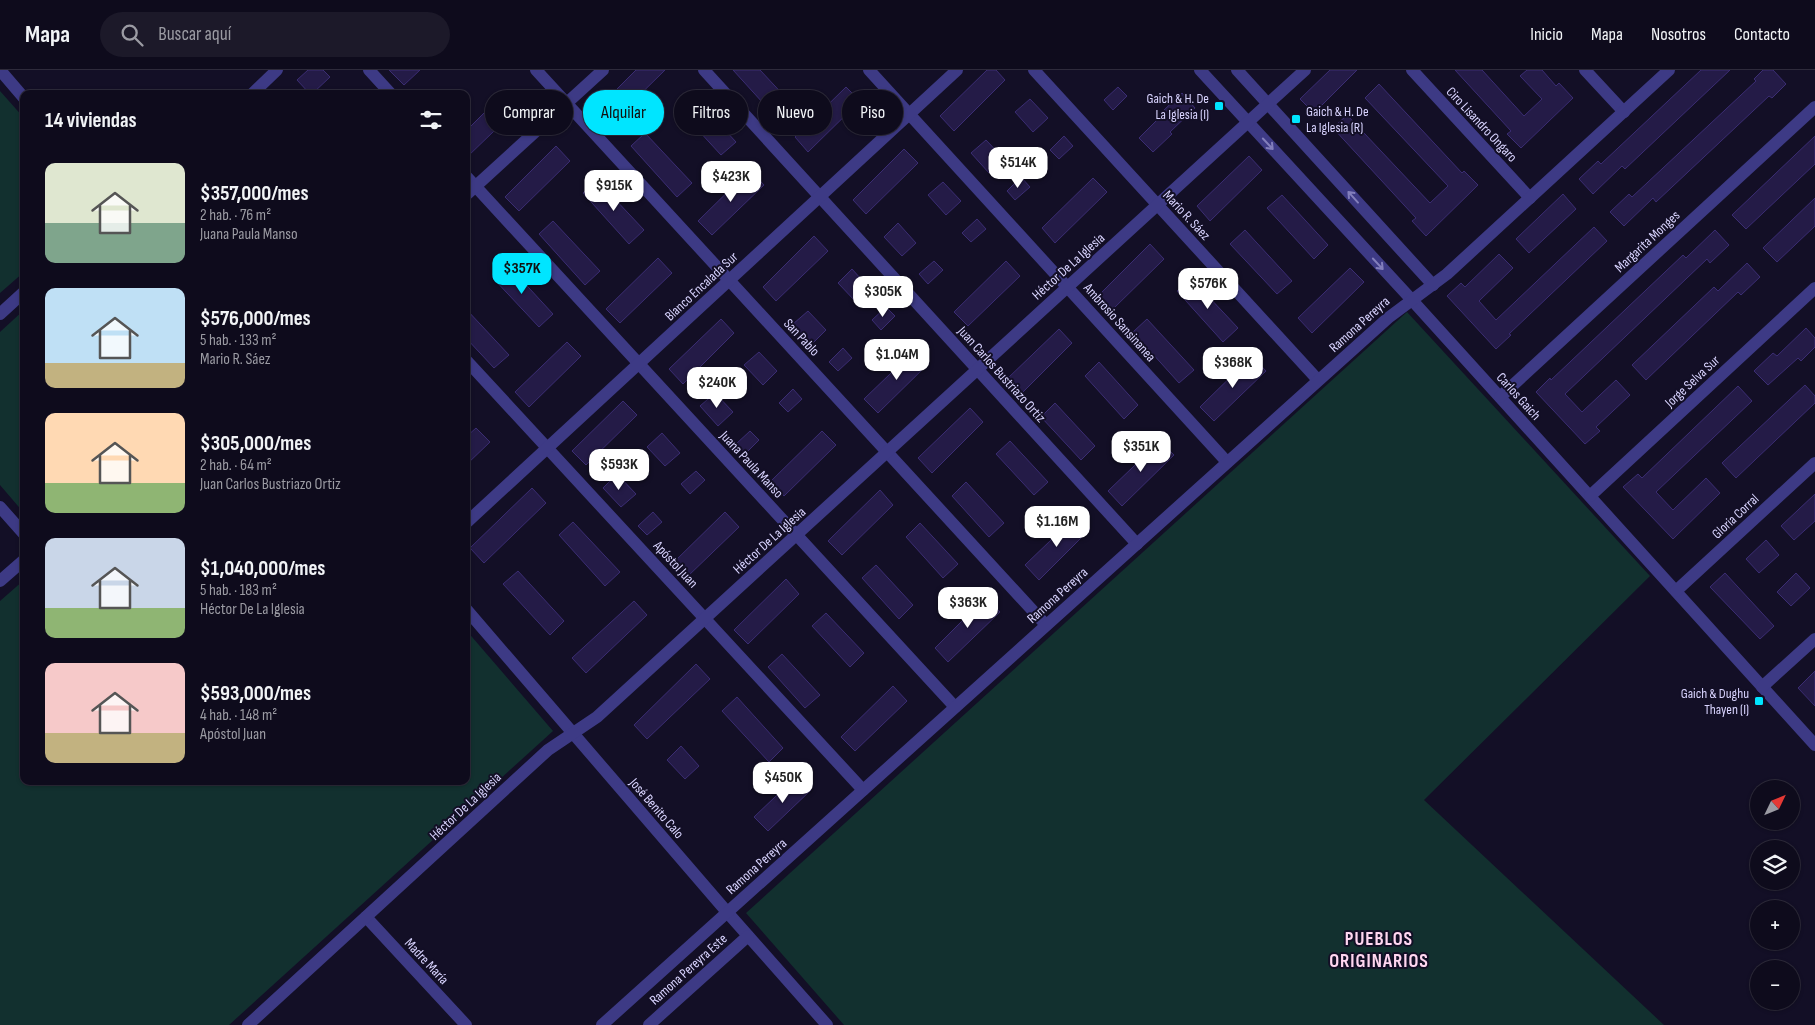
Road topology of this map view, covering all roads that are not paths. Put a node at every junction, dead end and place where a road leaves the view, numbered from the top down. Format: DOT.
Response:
graph roads {
  1 [pos="0,70"];
  2 [pos="277,70"];
  3 [pos="369,70"];
  4 [pos="536,70"];
  5 [pos="602,70"];
  6 [pos="704,70"];
  7 [pos="869,70"];
  8 [pos="957,70"];
  9 [pos="1034,70"];
  10 [pos="1200,70"];
  11 [pos="1237,70"];
  12 [pos="1305,70"];
  13 [pos="1412,70"];
  14 [pos="1586,70"];
  15 [pos="1669,70"];
  16 [pos="256,90"];
  17 [pos="387,90"];
  18 [pos="555,90"];
  19 [pos="20,93"];
  20 [pos="573,97"];
  21 [pos="1268,104"];
  22 [pos="1815,108"];
  23 [pos="573,110"];
  24 [pos="1624,112"];
  25 [pos="909,114"];
  26 [pos="1248,122"];
  27 [pos="532,135"];
  28 [pos="470,180"];
  29 [pos="476,186"];
  30 [pos="470,191"];
  31 [pos="820,197"];
  32 [pos="1530,198"];
  33 [pos="1157,205"];
  34 [pos="730,280"];
  35 [pos="1433,284"];
  36 [pos="1068,287"];
  37 [pos="1815,288"];
  38 [pos="20,296"];
  39 [pos="1411,299"];
  40 [pos="0,314"];
  41 [pos="470,364"];
  42 [pos="639,364"];
  43 [pos="977,369"];
  44 [pos="1318,380"];
  45 [pos="1500,398"];
  46 [pos="548,448"];
  47 [pos="887,452"];
  48 [pos="1227,462"];
  49 [pos="1815,463"];
  50 [pos="1590,496"];
  51 [pos="0,507"];
  52 [pos="470,519"];
  53 [pos="20,530"];
  54 [pos="796,535"];
  55 [pos="1136,544"];
  56 [pos="20,564"];
  57 [pos="0,581"];
  58 [pos="1676,591"];
  59 [pos="470,614"];
  60 [pos="705,618"];
  61 [pos="1046,625"];
  62 [pos="1815,638"];
  63 [pos="1762,687"];
  64 [pos="955,708"];
  65 [pos="573,733"];
  66 [pos="1815,744"];
  67 [pos="863,790"];
  68 [pos="727,912"];
  69 [pos="366,917"];
  70 [pos="748,936"];
  71 [pos="248,1025"];
  72 [pos="466,1025"];
  73 [pos="602,1025"];
  74 [pos="649,1025"];
  75 [pos="827,1025"];
  1 -- 19 [label="street"];
  2 -- 16 [label="street"];
  3 -- 17 [label="street"];
  4 -- 18 [label="street, San Pablo"];
  5 -- 20 [label="street"];
  6 -- 31 [label="street, Juan Carlos Bustriazo Ortiz"];
  7 -- 25 [label="street, Ambrosio Sansinanea"];
  8 -- 25 [label="street, Blanco Encalada Sur"];
  9 -- 33 [label="street, Mario R. Sáez"];
  10 -- 26 [label="street, Carlos Gaich"];
  11 -- 21 [label="street"];
  12 -- 21 [label="street, Héctor De La Iglesia"];
  13 -- 32 [label="street, Ciro Lisandro Ongaro"];
  14 -- 24 [label="street"];
  15 -- 24 [label="street, Ramona Pereyra"];
  21 -- 26 [label="street, Héctor De La Iglesia"];
  35 -- 21 [label="street, one-way"];
  22 -- 45 [label="street, Margarita Monges"];
  23 -- 34 [label="street, San Pablo"];
  24 -- 32 [label="street, Ramona Pereyra"];
  25 -- 31 [label="street, Blanco Encalada Sur"];
  25 -- 36 [label="street, Ambrosio Sansinanea"];
  26 -- 33 [label="street, Héctor De La Iglesia"];
  26 -- 39 [label="street, Carlos Gaich, one-way"];
  27 -- 29 [label="street"];
  28 -- 29 [label="street, Juana Paula Manso"];
  29 -- 30 [label="street"];
  29 -- 42 [label="street, Juana Paula Manso"];
  31 -- 34 [label="street, Blanco Encalada Sur"];
  31 -- 43 [label="street, Juan Carlos Bustriazo Ortiz"];
  32 -- 35 [label="street, Ramona Pereyra"];
  33 -- 36 [label="street, Héctor De La Iglesia"];
  33 -- 44 [label="street, Mario R. Sáez"];
  34 -- 42 [label="street, Blanco Encalada Sur"];
  34 -- 47 [label="street, San Pablo"];
  35 -- 39 [label="street, Ramona Pereyra"];
  36 -- 43 [label="street, Héctor De La Iglesia"];
  36 -- 48 [label="street, Ambrosio Sansinanea"];
  37 -- 50 [label="street, Jorge Selva Sur"];
  38 -- 40 [label="street"];
  39 -- 44 [label="street, Ramona Pereyra"];
  39 -- 45 [label="street, Carlos Gaich"];
  41 -- 46 [label="street, Apóstol Juan"];
  42 -- 46 [label="street, Blanco Encalada Sur"];
  42 -- 54 [label="street, Juana Paula Manso"];
  43 -- 47 [label="street, Héctor De La Iglesia"];
  43 -- 55 [label="street, Juan Carlos Bustriazo Ortiz"];
  44 -- 48 [label="street, Ramona Pereyra"];
  45 -- 50 [label="street, Carlos Gaich"];
  46 -- 52 [label="street, Blanco Encalada Sur"];
  46 -- 60 [label="street, Apóstol Juan"];
  47 -- 54 [label="street, Héctor De La Iglesia"];
  47 -- 61 [label="street, San Pablo"];
  48 -- 55 [label="street, Ramona Pereyra"];
  49 -- 58 [label="street, Gloria Corral"];
  50 -- 58 [label="street, Carlos Gaich"];
  51 -- 53 [label="street"];
  54 -- 60 [label="street, Héctor De La Iglesia"];
  54 -- 64 [label="street, Juana Paula Manso"];
  55 -- 61 [label="street, Ramona Pereyra"];
  56 -- 57 [label="street"];
  58 -- 63 [label="street, Carlos Gaich"];
  59 -- 65 [label="street, José Benito Calo"];
  60 -- 65 [label="street, Héctor De La Iglesia"];
  60 -- 67 [label="street, Apóstol Juan"];
  61 -- 64 [label="street, Ramona Pereyra"];
  62 -- 63 [label="street"];
  63 -- 66 [label="street, Carlos Gaich"];
  64 -- 67 [label="street, Ramona Pereyra"];
  65 -- 68 [label="street, José Benito Calo"];
  65 -- 69 [label="street, Héctor De La Iglesia"];
  67 -- 68 [label="street, Ramona Pereyra"];
  68 -- 70 [label="street, José Benito Calo"];
  68 -- 73 [label="street, Ramona Pereyra"];
  69 -- 71 [label="street, Héctor De La Iglesia"];
  69 -- 72 [label="street, Madre María"];
  70 -- 74 [label="street, Ramona Pereyra Este"];
  70 -- 75 [label="street, José Benito Calo"];
}
